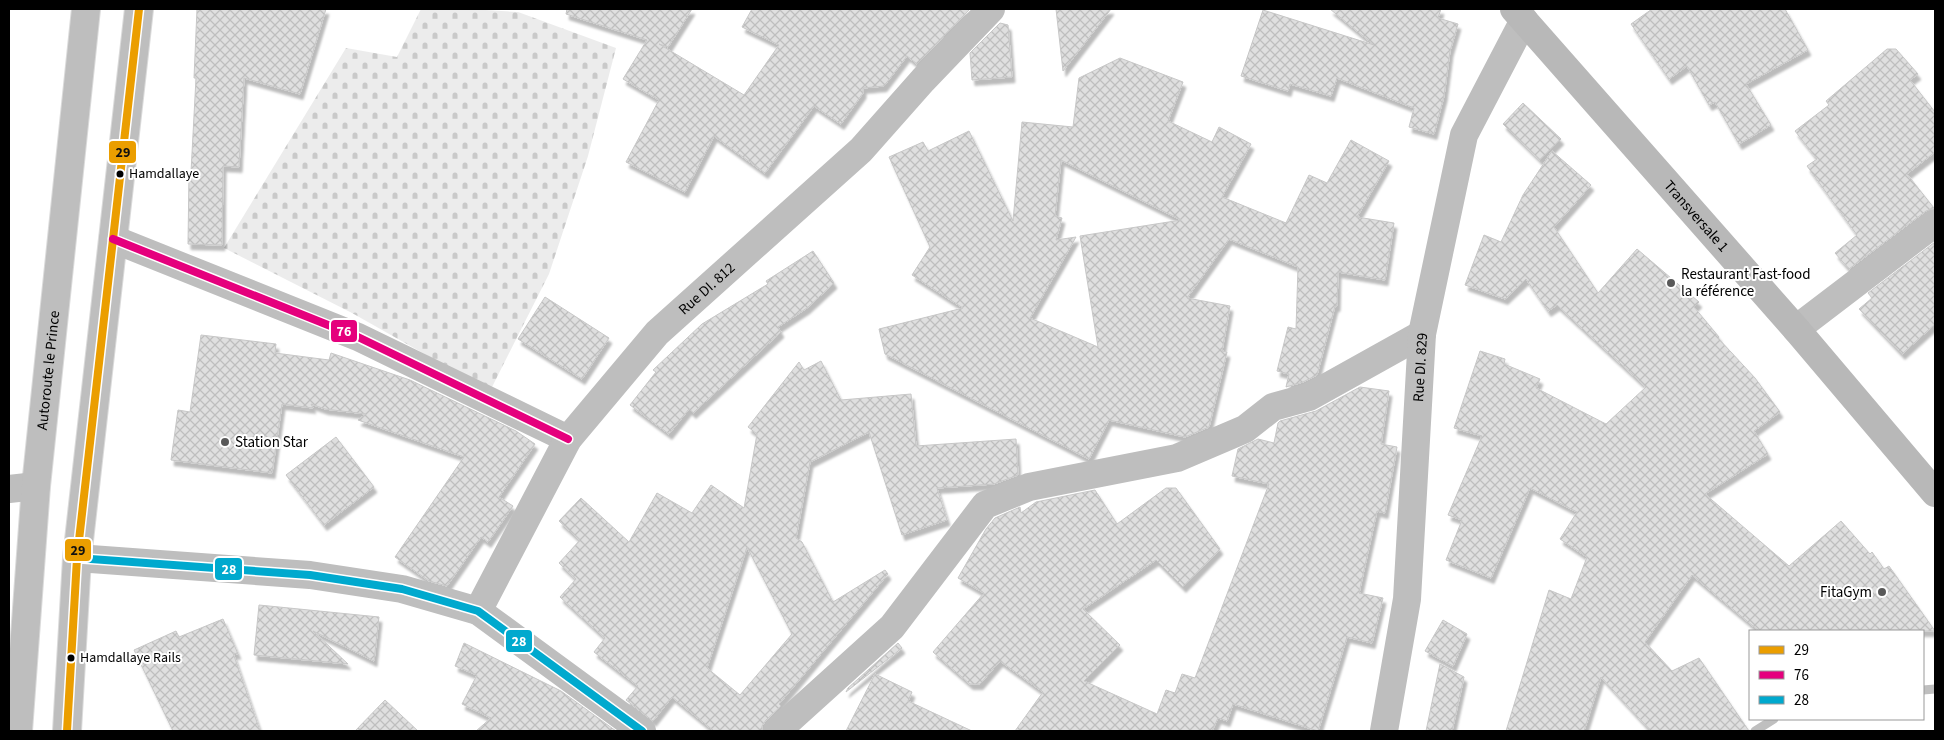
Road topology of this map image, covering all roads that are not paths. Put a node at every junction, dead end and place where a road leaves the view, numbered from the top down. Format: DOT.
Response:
graph roads {
  1 [pos="86,9"];
  2 [pos="139,9"];
  3 [pos="991,9"];
  4 [pos="1523,13"];
  5 [pos="1935,223"];
  6 [pos="113,238"];
  7 [pos="1796,329"];
  8 [pos="1422,334"];
  9 [pos="568,439"];
  10 [pos="36,486"];
  11 [pos="9,489"];
  12 [pos="1935,493"];
  13 [pos="77,558"];
  14 [pos="478,612"];
  15 [pos="18,731"];
  16 [pos="67,731"];
  17 [pos="642,731"];
  18 [pos="777,731"];
  19 [pos="1384,731"];
  1 -- 10 [label="street, Autoroute le Prince"];
  2 -- 6 [label="street"];
  3 -- 9 [label="street, Rue DI. 812"];
  4 -- 7 [label="main road, Transversale 1"];
  4 -- 8 [label="street, Rue DI. 829"];
  5 -- 7 [label="street"];
  6 -- 9 [label="street"];
  6 -- 13 [label="street"];
  7 -- 12 [label="main road, Transversale 1"];
  8 -- 18 [label="street"];
  8 -- 19 [label="street, Rue DI. 829"];
  9 -- 14 [label="street, Rue DI. 812"];
  10 -- 11 [label="street"];
  10 -- 15 [label="street, Autoroute le Prince"];
  13 -- 14 [label="street"];
  13 -- 16 [label="street"];
  14 -- 17 [label="street"];
}
